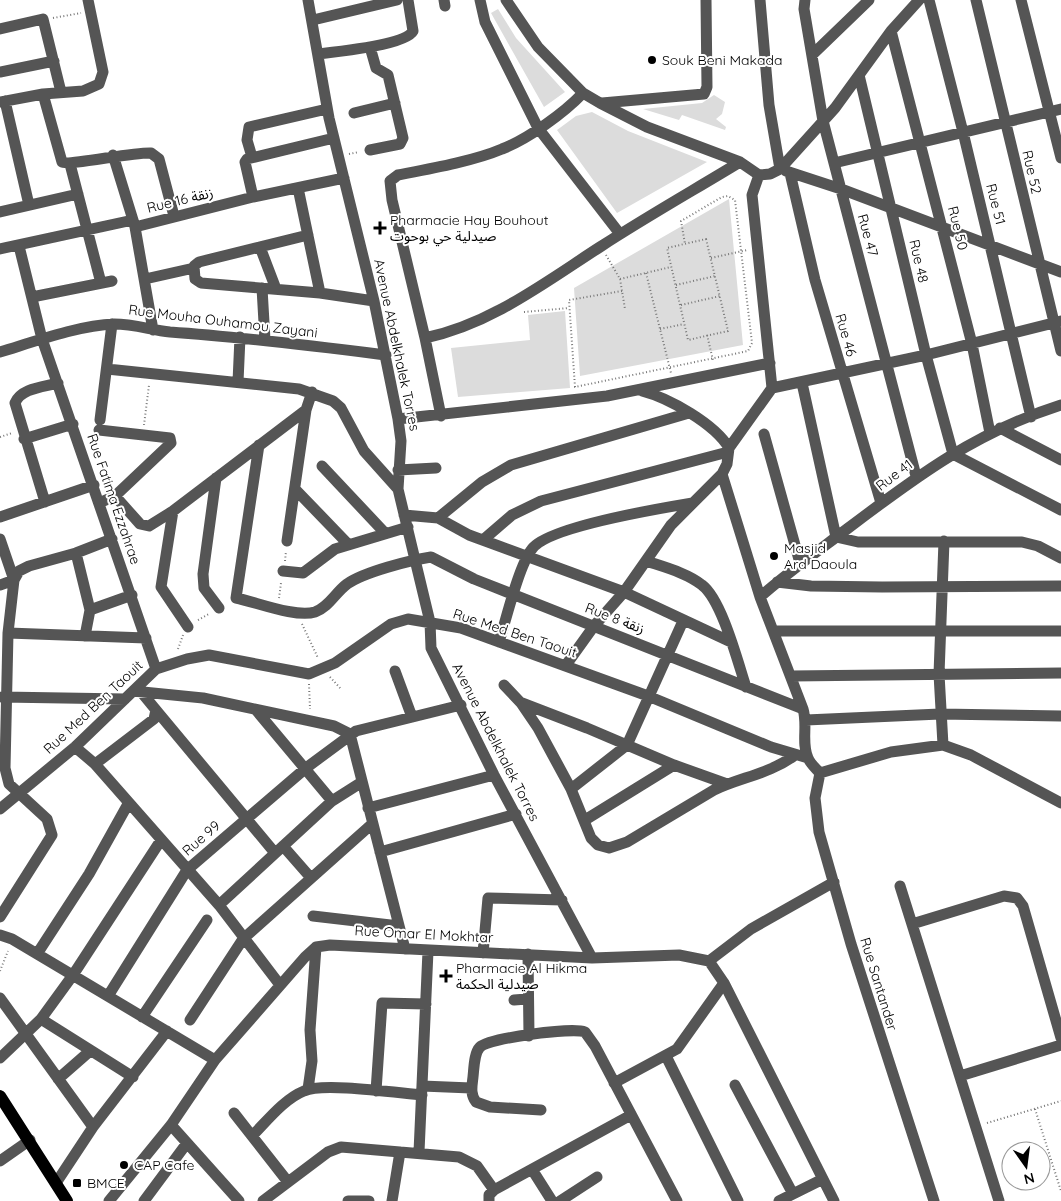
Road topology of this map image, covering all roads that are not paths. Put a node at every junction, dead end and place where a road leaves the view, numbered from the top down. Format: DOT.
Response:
graph roads {
  1 [pos="308,0"];
  2 [pos="397,0"];
  3 [pos="408,0"];
  4 [pos="480,0"];
  5 [pos="506,0"];
  6 [pos="706,0"];
  7 [pos="760,0"];
  8 [pos="805,0"];
  9 [pos="920,0"];
  10 [pos="928,0"];
  11 [pos="976,0"];
  12 [pos="1021,0"];
  13 [pos="865,1"];
  14 [pos="363,4"];
  15 [pos="89,6"];
  16 [pos="313,20"];
  17 [pos="0,29"];
  18 [pos="891,31"];
  19 [pos="370,47"];
  20 [pos="318,54"];
  21 [pos="812,56"];
  22 [pos="54,61"];
  23 [pos="0,72"];
  24 [pos="859,75"];
  25 [pos="61,92"];
  26 [pos="583,93"];
  27 [pos="43,94"];
  28 [pos="3,101"];
  29 [pos="395,103"];
  30 [pos="600,104"];
  31 [pos="327,109"];
  32 [pos="1056,111"];
  33 [pos="354,113"];
  34 [pos="823,121"];
  35 [pos="1006,123"];
  36 [pos="538,128"];
  37 [pos="963,132"];
  38 [pos="334,138"];
  39 [pos="921,144"];
  40 [pos="370,150"];
  41 [pos="877,153"];
  42 [pos="113,155"];
  43 [pos="252,157"];
  44 [pos="1061,158"];
  45 [pos="740,162"];
  46 [pos="834,163"];
  47 [pos="70,164"];
  48 [pos="785,171"];
  49 [pos="760,175"];
  50 [pos="344,178"];
  51 [pos="298,188"];
  52 [pos="840,189"];
  53 [pos="78,194"];
  54 [pos="252,197"];
  55 [pos="29,205"];
  56 [pos="891,209"];
  57 [pos="0,212"];
  58 [pos="174,216"];
  59 [pos="134,223"];
  60 [pos="942,228"];
  61 [pos="89,231"];
  62 [pos="620,234"];
  63 [pos="308,235"];
  64 [pos="991,244"];
  65 [pos="19,246"];
  66 [pos="260,247"];
  67 [pos="0,249"];
  68 [pos="1040,265"];
  69 [pos="194,268"];
  70 [pos="1061,272"];
  71 [pos="145,280"];
  72 [pos="262,288"];
  73 [pos="276,289"];
  74 [pos="320,293"];
  75 [pos="32,297"];
  76 [pos="374,300"];
  77 [pos="1057,322"];
  78 [pos="112,324"];
  79 [pos="153,330"];
  80 [pos="1011,335"];
  81 [pos="240,337"];
  82 [pos="425,338"];
  83 [pos="42,339"];
  84 [pos="265,340"];
  85 [pos="972,344"];
  86 [pos="1061,351"];
  87 [pos="0,352"];
  88 [pos="386,355"];
  89 [pos="926,355"];
  90 [pos="770,363"];
  91 [pos="886,364"];
  92 [pos="107,369"];
  93 [pos="842,374"];
  94 [pos="58,382"];
  95 [pos="238,382"];
  96 [pos="802,383"];
  97 [pos="772,388"];
  98 [pos="638,390"];
  99 [pos="312,392"];
  100 [pos="1058,408"];
  101 [pos="306,410"];
  102 [pos="689,413"];
  103 [pos="441,416"];
  104 [pos="1031,417"];
  105 [pos="398,419"];
  106 [pos="73,424"];
  107 [pos="995,430"];
  108 [pos="23,434"];
  109 [pos="764,434"];
  110 [pos="259,445"];
  111 [pos="729,450"];
  112 [pos="953,454"];
  113 [pos="1061,460"];
  114 [pos="322,466"];
  115 [pos="436,468"];
  116 [pos="398,470"];
  117 [pos="722,474"];
  118 [pos="916,476"];
  119 [pos="216,478"];
  120 [pos="94,486"];
  121 [pos="398,489"];
  122 [pos="294,490"];
  123 [pos="115,496"];
  124 [pos="45,502"];
  125 [pos="99,503"];
  126 [pos="692,503"];
  127 [pos="881,503"];
  128 [pos="1061,510"];
  129 [pos="173,511"];
  130 [pos="404,515"];
  131 [pos="0,517"];
  132 [pos="438,518"];
  133 [pos="408,527"];
  134 [pos="384,533"];
  135 [pos="836,538"];
  136 [pos="0,539"];
  137 [pos="112,539"];
  138 [pos="482,540"];
  139 [pos="287,541"];
  140 [pos="944,541"];
  141 [pos="348,544"];
  142 [pos="76,553"];
  143 [pos="527,556"];
  144 [pos="1061,558"];
  145 [pos="416,560"];
  146 [pos="646,561"];
  147 [pos="800,563"];
  148 [pos="283,571"];
  149 [pos="14,580"];
  150 [pos="777,582"];
  151 [pos="0,585"];
  152 [pos="940,586"];
  153 [pos="1061,586"];
  154 [pos="624,592"];
  155 [pos="132,595"];
  156 [pos="514,595"];
  157 [pos="760,597"];
  158 [pos="219,608"];
  159 [pos="90,610"];
  160 [pos="683,620"];
  161 [pos="430,622"];
  162 [pos="594,626"];
  163 [pos="188,627"];
  164 [pos="940,630"];
  165 [pos="773,631"];
  166 [pos="1061,631"];
  167 [pos="8,633"];
  168 [pos="85,636"];
  169 [pos="146,638"];
  170 [pos="499,642"];
  171 [pos="731,642"];
  172 [pos="668,654"];
  173 [pos="566,665"];
  174 [pos="156,669"];
  175 [pos="395,671"];
  176 [pos="1061,673"];
  177 [pos="939,674"];
  178 [pos="791,676"];
  179 [pos="504,685"];
  180 [pos="746,687"];
  181 [pos="134,694"];
  182 [pos="648,696"];
  183 [pos="4,697"];
  184 [pos="521,703"];
  185 [pos="461,705"];
  186 [pos="156,710"];
  187 [pos="256,710"];
  188 [pos="940,714"];
  189 [pos="805,715"];
  190 [pos="1061,716"];
  191 [pos="412,717"];
  192 [pos="350,734"];
  193 [pos="628,745"];
  194 [pos="943,745"];
  195 [pos="75,747"];
  196 [pos="795,755"];
  197 [pos="808,758"];
  198 [pos="95,764"];
  199 [pos="674,765"];
  200 [pos="306,768"];
  201 [pos="820,773"];
  202 [pos="494,775"];
  203 [pos="362,782"];
  204 [pos="727,784"];
  205 [pos="571,789"];
  206 [pos="20,792"];
  207 [pos="332,801"];
  208 [pos="1061,803"];
  209 [pos="128,804"];
  210 [pos="368,808"];
  211 [pos="0,809"];
  212 [pos="516,814"];
  213 [pos="246,819"];
  214 [pos="585,820"];
  215 [pos="372,824"];
  216 [pos="162,840"];
  217 [pos="279,849"];
  218 [pos="380,852"];
  219 [pos="188,870"];
  220 [pos="310,878"];
  221 [pos="834,882"];
  222 [pos="900,886"];
  223 [pos="562,900"];
  224 [pos="219,906"];
  225 [pos="0,916"];
  226 [pos="313,916"];
  227 [pos="207,920"];
  228 [pos="912,924"];
  229 [pos="399,926"];
  230 [pos="0,935"];
  231 [pos="243,938"];
  232 [pos="316,947"];
  233 [pos="405,949"];
  234 [pos="428,951"];
  235 [pos="483,953"];
  236 [pos="37,954"];
  237 [pos="528,954"];
  238 [pos="592,958"];
  239 [pos="709,962"];
  240 [pos="72,975"];
  241 [pos="724,983"];
  242 [pos="280,985"];
  243 [pos="108,996"];
  244 [pos="0,998"];
  245 [pos="514,1000"];
  246 [pos="528,1000"];
  247 [pos="426,1004"];
  248 [pos="142,1017"];
  249 [pos="41,1019"];
  250 [pos="190,1020"];
  251 [pos="167,1031"];
  252 [pos="26,1034"];
  253 [pos="529,1036"];
  254 [pos="1061,1038"];
  255 [pos="1061,1045"];
  256 [pos="90,1051"];
  257 [pos="666,1056"];
  258 [pos="0,1058"];
  259 [pos="215,1060"];
  260 [pos="960,1076"];
  261 [pos="133,1077"];
  262 [pos="58,1079"];
  263 [pos="614,1083"];
  264 [pos="735,1085"];
  265 [pos="472,1088"];
  266 [pos="308,1089"];
  267 [pos="422,1090"];
  268 [pos="376,1091"];
  269 [pos="0,1096"];
  270 [pos="541,1110"];
  271 [pos="234,1114"];
  272 [pos="631,1116"];
  273 [pos="170,1125"];
  274 [pos="93,1127"];
  275 [pos="252,1136"];
  276 [pos="30,1140"];
  277 [pos="187,1144"];
  278 [pos="400,1152"];
  279 [pos="419,1152"];
  280 [pos="0,1161"];
  281 [pos="533,1171"];
  282 [pos="597,1177"];
  283 [pos="824,1179"];
  284 [pos="288,1182"];
  285 [pos="56,1183"];
  286 [pos="793,1194"];
  287 [pos="492,1196"];
  288 [pos="64,1199"];
  289 [pos="109,1201"];
  290 [pos="144,1201"];
  291 [pos="239,1201"];
  292 [pos="263,1201"];
  293 [pos="348,1201"];
  294 [pos="369,1201"];
  295 [pos="392,1201"];
  296 [pos="552,1201"];
  297 [pos="560,1201"];
  298 [pos="677,1201"];
  299 [pos="738,1201"];
  300 [pos="779,1201"];
  301 [pos="834,1201"];
  302 [pos="934,1201"];
  303 [pos="999,1201"];
  1 -- 16 [label="street, Avenue Abdelkhalek Torres"];
  2 -- 14 [label="street"];
  3 -- 19 [label="street"];
  4 -- 36 [label="street"];
  5 -- 26 [label="street"];
  6 -- 30 [label="street"];
  7 -- 48 [label="street, Rue 46"];
  8 -- 21 [label="street, Rue 47"];
  9 -- 18 [label="street"];
  10 -- 37 [label="street, Rue 51"];
  11 -- 35 [label="street, Rue 52"];
  12 -- 32 [label="street"];
  13 -- 21 [label="street"];
  14 -- 16 [label="street"];
  15 -- 25 [label="street"];
  16 -- 20 [label="street, Avenue Abdelkhalek Torres"];
  17 -- 22 [label="street"];
  18 -- 24 [label="street"];
  18 -- 39 [label="street, Rue 50"];
  19 -- 20 [label="street"];
  19 -- 29 [label="street"];
  20 -- 31 [label="street, Avenue Abdelkhalek Torres"];
  21 -- 34 [label="street, Rue 47"];
  22 -- 23 [label="street"];
  22 -- 25 [label="street"];
  24 -- 34 [label="street"];
  24 -- 41 [label="street, Rue 48"];
  25 -- 27 [label="street"];
  26 -- 30 [label="street"];
  26 -- 36 [label="street"];
  27 -- 28 [label="street"];
  27 -- 47 [label="street"];
  28 -- 55 [label="street"];
  29 -- 33 [label="street"];
  29 -- 40 [label="street"];
  30 -- 45 [label="street"];
  31 -- 38 [label="street, Avenue Abdelkhalek Torres"];
  31 -- 43 [label="street"];
  32 -- 35 [label="street"];
  32 -- 44 [label="street"];
  34 -- 46 [label="street, Rue 47"];
  34 -- 48 [label="street"];
  35 -- 37 [label="street"];
  35 -- 68 [label="street, Rue 52"];
  36 -- 62 [label="street"];
  36 -- 82 [label="street"];
  37 -- 39 [label="street"];
  37 -- 64 [label="street, Rue 51"];
  38 -- 43 [label="street"];
  38 -- 50 [label="street, Avenue Abdelkhalek Torres"];
  39 -- 41 [label="street"];
  39 -- 60 [label="street, Rue 50"];
  41 -- 46 [label="street"];
  41 -- 56 [label="street, Rue 48"];
  42 -- 47 [label="street"];
  42 -- 58 [label="street"];
  42 -- 59 [label="street"];
  43 -- 54 [label="street"];
  45 -- 49 [label="street"];
  45 -- 62 [label="street"];
  46 -- 52 [label="street, Rue 47"];
  47 -- 53 [label="street"];
  48 -- 49 [label="street"];
  48 -- 52 [label="street"];
  48 -- 93 [label="street, Rue 46"];
  49 -- 90 [label="street"];
  50 -- 51 [label="street, Rue 16 زنقة"];
  50 -- 76 [label="street, Avenue Abdelkhalek Torres"];
  51 -- 54 [label="street, Rue 16 زنقة"];
  51 -- 63 [label="street"];
  52 -- 56 [label="street"];
  52 -- 91 [label="street, Rue 47"];
  53 -- 55 [label="street"];
  53 -- 61 [label="street"];
  54 -- 58 [label="street, Rue 16 زنقة"];
  55 -- 57 [label="street"];
  56 -- 60 [label="street"];
  56 -- 89 [label="street, Rue 48"];
  58 -- 59 [label="street, Rue 16 زنقة"];
  59 -- 61 [label="street, Rue 16 زنقة"];
  59 -- 71 [label="street"];
  60 -- 64 [label="street"];
  60 -- 85 [label="street, Rue 50"];
  61 -- 65 [label="street, Rue 16 زنقة"];
  61 -- 75 [label="street"];
  62 -- 82 [label="street"];
  63 -- 66 [label="street"];
  63 -- 74 [label="street"];
  64 -- 68 [label="street"];
  64 -- 80 [label="street, Rue 51"];
  65 -- 67 [label="street, Rue 16 زنقة"];
  65 -- 75 [label="street, Rue Fatima Ezzahrae"];
  66 -- 69 [label="street"];
  66 -- 73 [label="street"];
  68 -- 70 [label="street"];
  68 -- 77 [label="street, Rue 52"];
  69 -- 71 [label="street"];
  69 -- 72 [label="street"];
  71 -- 79 [label="street"];
  72 -- 73 [label="street"];
  72 -- 84 [label="street"];
  73 -- 74 [label="street"];
  74 -- 76 [label="street"];
  75 -- 83 [label="street, Rue Fatima Ezzahrae"];
  76 -- 88 [label="street, Avenue Abdelkhalek Torres"];
  77 -- 80 [label="street"];
  77 -- 86 [label="street, Rue 52"];
  78 -- 79 [label="street, Rue Mouha Ouhamou Zayani"];
  78 -- 83 [label="street, Rue Mouha Ouhamou Zayani"];
  78 -- 92 [label="street"];
  79 -- 81 [label="street, Rue Mouha Ouhamou Zayani"];
  80 -- 85 [label="street"];
  80 -- 104 [label="street, Rue 51"];
  81 -- 84 [label="street, Rue Mouha Ouhamou Zayani"];
  81 -- 95 [label="street"];
  82 -- 103 [label="street"];
  83 -- 87 [label="street, Rue Mouha Ouhamou Zayani"];
  83 -- 94 [label="street, Rue Fatima Ezzahrae"];
  84 -- 88 [label="street, Rue Mouha Ouhamou Zayani"];
  85 -- 89 [label="street"];
  85 -- 107 [label="street, Rue 50"];
  88 -- 105 [label="street, Avenue Abdelkhalek Torres"];
  89 -- 91 [label="street"];
  89 -- 112 [label="street, Rue 48"];
  90 -- 97 [label="street"];
  90 -- 98 [label="street"];
  91 -- 93 [label="street"];
  91 -- 118 [label="street, Rue 47"];
  92 -- 95 [label="street"];
  92 -- 123 [label="street"];
  93 -- 96 [label="street"];
  93 -- 127 [label="street, Rue 46"];
  94 -- 106 [label="street, Rue Fatima Ezzahrae"];
  94 -- 108 [label="street"];
  95 -- 99 [label="street"];
  96 -- 97 [label="street"];
  96 -- 135 [label="street"];
  97 -- 111 [label="street"];
  98 -- 102 [label="street"];
  98 -- 103 [label="street"];
  99 -- 101 [label="street"];
  99 -- 121 [label="street"];
  100 -- 104 [label="street, Rue 41"];
  101 -- 110 [label="street"];
  101 -- 122 [label="street"];
  102 -- 111 [label="street"];
  102 -- 132 [label="street"];
  103 -- 105 [label="street"];
  104 -- 107 [label="street, Rue 41"];
  105 -- 116 [label="street, Avenue Abdelkhalek Torres"];
  106 -- 108 [label="street"];
  106 -- 120 [label="street, Rue Fatima Ezzahrae"];
  107 -- 112 [label="street, Rue 41"];
  107 -- 113 [label="street"];
  108 -- 124 [label="street"];
  109 -- 147 [label="street"];
  110 -- 119 [label="street"];
  110 -- 145 [label="street"];
  111 -- 117 [label="street"];
  111 -- 138 [label="street"];
  112 -- 118 [label="street, Rue 41"];
  112 -- 128 [label="street"];
  114 -- 134 [label="street"];
  115 -- 116 [label="street"];
  116 -- 121 [label="street, Avenue Abdelkhalek Torres"];
  117 -- 126 [label="street"];
  117 -- 157 [label="street"];
  118 -- 127 [label="street, Rue 41"];
  119 -- 129 [label="street"];
  119 -- 158 [label="street"];
  120 -- 124 [label="street"];
  120 -- 125 [label="street, Rue Fatima Ezzahrae"];
  121 -- 130 [label="street, Avenue Abdelkhalek Torres"];
  122 -- 139 [label="street"];
  122 -- 141 [label="street"];
  123 -- 125 [label="street"];
  123 -- 129 [label="street"];
  124 -- 131 [label="street"];
  125 -- 137 [label="street, Rue Fatima Ezzahrae"];
  126 -- 143 [label="street"];
  126 -- 146 [label="street"];
  127 -- 135 [label="street, Rue 41"];
  129 -- 163 [label="street"];
  130 -- 132 [label="street"];
  130 -- 133 [label="street, Avenue Abdelkhalek Torres"];
  132 -- 138 [label="street"];
  133 -- 134 [label="street"];
  133 -- 145 [label="street, Avenue Abdelkhalek Torres"];
  134 -- 141 [label="street"];
  135 -- 140 [label="street"];
  135 -- 147 [label="street, Rue 41"];
  136 -- 149 [label="street"];
  137 -- 142 [label="street"];
  137 -- 155 [label="street, Rue Fatima Ezzahrae"];
  138 -- 143 [label="street"];
  140 -- 144 [label="street"];
  140 -- 152 [label="street"];
  141 -- 148 [label="street"];
  142 -- 149 [label="street"];
  142 -- 159 [label="street"];
  143 -- 154 [label="street"];
  143 -- 156 [label="street"];
  145 -- 156 [label="street, Rue 8 زنقة"];
  145 -- 161 [label="street, Avenue Abdelkhalek Torres"];
  146 -- 154 [label="street"];
  146 -- 171 [label="street"];
  147 -- 150 [label="street, Rue 41"];
  149 -- 151 [label="street"];
  149 -- 167 [label="street"];
  150 -- 152 [label="street"];
  150 -- 157 [label="street, Rue 41"];
  152 -- 153 [label="street"];
  152 -- 164 [label="street"];
  154 -- 160 [label="street"];
  154 -- 162 [label="street"];
  155 -- 159 [label="street"];
  155 -- 169 [label="street, Rue Fatima Ezzahrae"];
  156 -- 162 [label="street, Rue 8 زنقة"];
  156 -- 170 [label="street"];
  157 -- 165 [label="street"];
  159 -- 168 [label="street"];
  160 -- 171 [label="street"];
  160 -- 172 [label="street"];
  161 -- 170 [label="street, Rue Med Ben Taouit"];
  161 -- 174 [label="street, Rue Med Ben Taouit"];
  161 -- 185 [label="street, Avenue Abdelkhalek Torres"];
  162 -- 172 [label="street, Rue 8 زنقة"];
  162 -- 173 [label="street"];
  164 -- 165 [label="street"];
  164 -- 166 [label="street"];
  164 -- 177 [label="street"];
  165 -- 178 [label="street"];
  167 -- 168 [label="street"];
  167 -- 183 [label="street"];
  168 -- 169 [label="street"];
  169 -- 174 [label="street, Rue Fatima Ezzahrae"];
  170 -- 173 [label="street, Rue Med Ben Taouit"];
  171 -- 180 [label="street"];
  172 -- 180 [label="street, Rue 8 زنقة"];
  172 -- 182 [label="street"];
  173 -- 182 [label="street, Rue Med Ben Taouit"];
  174 -- 181 [label="street, Rue Med Ben Taouit"];
  175 -- 191 [label="street"];
  176 -- 177 [label="street"];
  177 -- 178 [label="street"];
  177 -- 188 [label="street"];
  178 -- 189 [label="street"];
  179 -- 184 [label="street"];
  180 -- 189 [label="street, Rue 8 زنقة"];
  181 -- 183 [label="street"];
  181 -- 186 [label="street"];
  181 -- 187 [label="street"];
  181 -- 195 [label="street, Rue Med Ben Taouit"];
  182 -- 193 [label="street"];
  182 -- 196 [label="street, Rue Med Ben Taouit"];
  183 -- 206 [label="street"];
  184 -- 193 [label="street"];
  184 -- 205 [label="street"];
  185 -- 191 [label="street, Rue 99"];
  185 -- 202 [label="street, Avenue Abdelkhalek Torres"];
  186 -- 198 [label="street"];
  186 -- 213 [label="street"];
  187 -- 192 [label="street"];
  187 -- 200 [label="street"];
  188 -- 189 [label="street"];
  188 -- 190 [label="street"];
  188 -- 194 [label="street"];
  189 -- 197 [label="street"];
  191 -- 192 [label="street, Rue 99"];
  192 -- 200 [label="street, Rue 99"];
  192 -- 203 [label="street"];
  193 -- 199 [label="street"];
  193 -- 205 [label="street"];
  194 -- 201 [label="street"];
  194 -- 208 [label="street"];
  195 -- 198 [label="street"];
  195 -- 206 [label="street, Rue Med Ben Taouit"];
  196 -- 197 [label="street, Rue Med Ben Taouit"];
  196 -- 204 [label="street"];
  197 -- 201 [label="street"];
  198 -- 209 [label="street"];
  199 -- 204 [label="street"];
  199 -- 214 [label="street"];
  200 -- 207 [label="street"];
  200 -- 213 [label="street, Rue 99"];
  201 -- 221 [label="street, Rue Santander"];
  202 -- 210 [label="street"];
  202 -- 212 [label="street, Avenue Abdelkhalek Torres"];
  203 -- 207 [label="street"];
  203 -- 210 [label="street"];
  204 -- 214 [label="street"];
  205 -- 214 [label="street"];
  206 -- 211 [label="street, Rue Med Ben Taouit"];
  206 -- 225 [label="street"];
  207 -- 217 [label="street"];
  209 -- 216 [label="street"];
  209 -- 236 [label="street"];
  210 -- 215 [label="street"];
  212 -- 218 [label="street"];
  212 -- 223 [label="street, Avenue Abdelkhalek Torres"];
  213 -- 217 [label="street"];
  213 -- 219 [label="street, Rue 99"];
  215 -- 218 [label="street"];
  215 -- 220 [label="street"];
  216 -- 219 [label="street"];
  216 -- 240 [label="street"];
  217 -- 220 [label="street"];
  217 -- 224 [label="street"];
  218 -- 229 [label="street"];
  219 -- 224 [label="street"];
  219 -- 243 [label="street, Rue 99"];
  220 -- 231 [label="street"];
  221 -- 239 [label="street"];
  221 -- 302 [label="street, Rue Santander"];
  222 -- 228 [label="street"];
  223 -- 235 [label="street"];
  223 -- 238 [label="street, Avenue Abdelkhalek Torres"];
  224 -- 231 [label="street"];
  226 -- 229 [label="street"];
  227 -- 248 [label="street"];
  228 -- 254 [label="street"];
  228 -- 260 [label="street"];
  229 -- 233 [label="street"];
  230 -- 236 [label="street"];
  231 -- 242 [label="street"];
  231 -- 250 [label="street"];
  232 -- 233 [label="street, Rue Omar El Mokhtar"];
  232 -- 242 [label="street"];
  232 -- 266 [label="street"];
  233 -- 234 [label="street, Rue Omar El Mokhtar"];
  234 -- 235 [label="street, Rue Omar El Mokhtar"];
  234 -- 247 [label="street"];
  235 -- 237 [label="street, Rue Omar El Mokhtar"];
  236 -- 240 [label="street"];
  237 -- 238 [label="street, Rue Omar El Mokhtar"];
  237 -- 246 [label="street"];
  238 -- 239 [label="street, Rue Omar El Mokhtar"];
  239 -- 241 [label="street"];
  240 -- 243 [label="street"];
  240 -- 249 [label="street"];
  241 -- 257 [label="street"];
  241 -- 283 [label="street"];
  242 -- 259 [label="street"];
  243 -- 248 [label="street"];
  244 -- 252 [label="street"];
  245 -- 246 [label="street"];
  246 -- 253 [label="street"];
  247 -- 267 [label="street"];
  247 -- 268 [label="street"];
  248 -- 251 [label="street"];
  249 -- 252 [label="street"];
  249 -- 256 [label="street"];
  251 -- 259 [label="street"];
  251 -- 261 [label="street"];
  252 -- 258 [label="street"];
  252 -- 262 [label="street"];
  253 -- 263 [label="street"];
  253 -- 265 [label="street"];
  255 -- 260 [label="street"];
  256 -- 261 [label="street"];
  256 -- 262 [label="street"];
  257 -- 263 [label="street"];
  257 -- 299 [label="street"];
  259 -- 273 [label="street"];
  260 -- 303 [label="street"];
  261 -- 274 [label="street"];
  262 -- 274 [label="street"];
  263 -- 272 [label="street"];
  264 -- 286 [label="street"];
  265 -- 267 [label="street"];
  265 -- 270 [label="street"];
  266 -- 268 [label="street"];
  266 -- 275 [label="street"];
  267 -- 268 [label="street"];
  267 -- 279 [label="street"];
  269 -- 276 [label="main road"];
  271 -- 275 [label="street"];
  272 -- 281 [label="street"];
  272 -- 298 [label="street"];
  273 -- 277 [label="street"];
  273 -- 289 [label="street"];
  274 -- 285 [label="street"];
  275 -- 284 [label="street"];
  276 -- 280 [label="street"];
  276 -- 285 [label="main road"];
  277 -- 290 [label="street"];
  277 -- 291 [label="street"];
  278 -- 279 [label="street"];
  278 -- 284 [label="street"];
  278 -- 295 [label="street"];
  279 -- 287 [label="street"];
  281 -- 287 [label="street"];
  281 -- 296 [label="street"];
  282 -- 297 [label="street"];
  283 -- 286 [label="street"];
  283 -- 301 [label="street"];
  284 -- 292 [label="street"];
  285 -- 288 [label="main road"];
  286 -- 300 [label="street"];
  293 -- 294 [label="street"];
}
